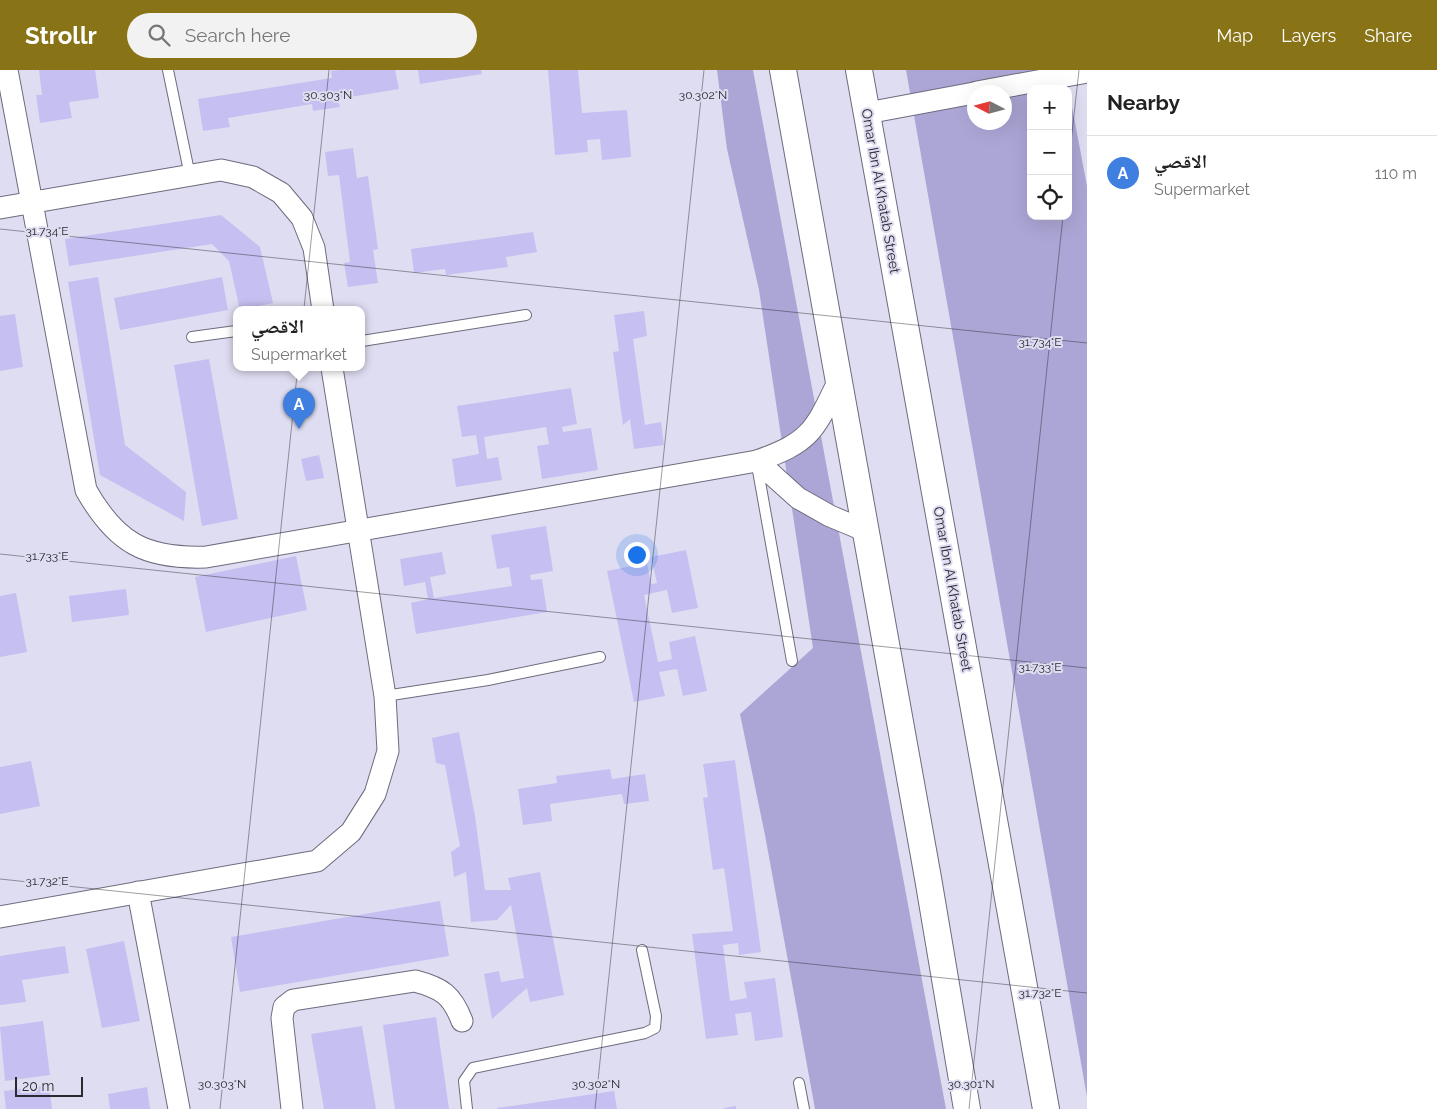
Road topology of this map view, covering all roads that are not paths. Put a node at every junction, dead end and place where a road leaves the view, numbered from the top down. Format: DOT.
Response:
graph roads {
  1 [pos="7,70"];
  2 [pos="168,70"];
  3 [pos="783,70"];
  4 [pos="859,70"];
  5 [pos="1087,72"];
  6 [pos="1012,86"];
  7 [pos="967,95"];
  8 [pos="867,113"];
  9 [pos="190,176"];
  10 [pos="31,202"];
  11 [pos="0,208"];
  12 [pos="322,306"];
  13 [pos="526,315"];
  14 [pos="233,331"];
  15 [pos="192,337"];
  16 [pos="365,341"];
  17 [pos="332,371"];
  18 [pos="838,382"];
  19 [pos="756,461"];
  20 [pos="359,531"];
  21 [pos="866,531"];
  22 [pos="600,658"];
  23 [pos="792,661"];
  24 [pos="385,696"];
  25 [pos="138,892"];
  26 [pos="0,917"];
  27 [pos="642,950"];
  28 [pos="462,1021"];
  29 [pos="799,1083"];
  30 [pos="179,1109"];
  31 [pos="292,1109"];
  32 [pos="467,1109"];
  33 [pos="804,1109"];
  34 [pos="966,1109"];
  35 [pos="1046,1109"];
  1 -- 10 [label="street"];
  2 -- 9 [label="lane"];
  3 -- 18 [label="street"];
  4 -- 8 [label="street, Omar Ibn Al Khatab Street"];
  5 -- 6 [label="street"];
  7 -- 8 [label="street"];
  8 -- 35 [label="street, Omar Ibn Al Khatab Street"];
  9 -- 10 [label="street"];
  9 -- 12 [label="street"];
  10 -- 11 [label="street"];
  10 -- 20 [label="street"];
  13 -- 16 [label="lane"];
  14 -- 15 [label="lane"];
  17 -- 20 [label="street"];
  18 -- 19 [label="street"];
  18 -- 21 [label="street"];
  19 -- 20 [label="street"];
  19 -- 21 [label="street"];
  19 -- 23 [label="lane"];
  20 -- 24 [label="street"];
  21 -- 34 [label="street"];
  22 -- 24 [label="lane"];
  24 -- 25 [label="street"];
  25 -- 26 [label="street"];
  25 -- 30 [label="street"];
  27 -- 32 [label="lane"];
  28 -- 31 [label="street"];
  29 -- 33 [label="lane"];
}
